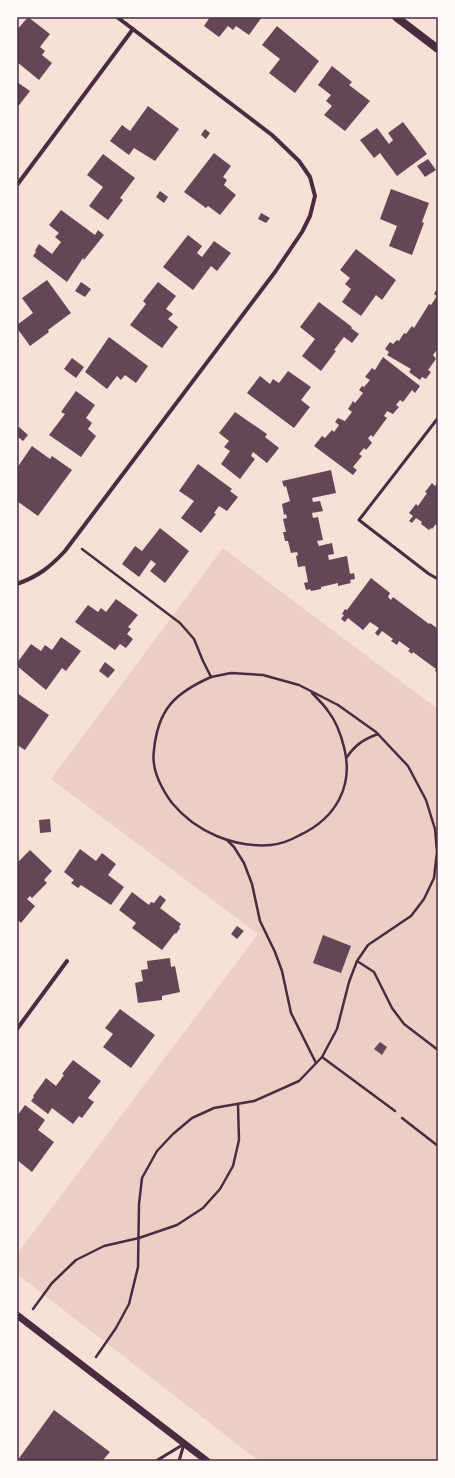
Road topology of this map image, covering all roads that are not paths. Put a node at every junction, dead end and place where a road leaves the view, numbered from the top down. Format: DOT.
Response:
graph roads {
  1 [pos="117,17"];
  2 [pos="396,17"];
  3 [pos="133,29"];
  4 [pos="438,49"];
  5 [pos="17,185"];
  6 [pos="438,418"];
  7 [pos="438,579"];
  8 [pos="17,584"];
  9 [pos="67,961"];
  10 [pos="17,1029"];
  11 [pos="17,1315"];
  12 [pos="184,1444"];
  13 [pos="156,1461"];
  14 [pos="179,1461"];
  15 [pos="207,1461"];
  1 -- 3 [label="street"];
  2 -- 4 [label="main road"];
  3 -- 5 [label="street"];
  3 -- 8 [label="street"];
  6 -- 7 [label="lane"];
  9 -- 10 [label="street"];
  11 -- 12 [label="street"];
  12 -- 13 [label="lane"];
  12 -- 14 [label="lane"];
  12 -- 15 [label="street"];
}
